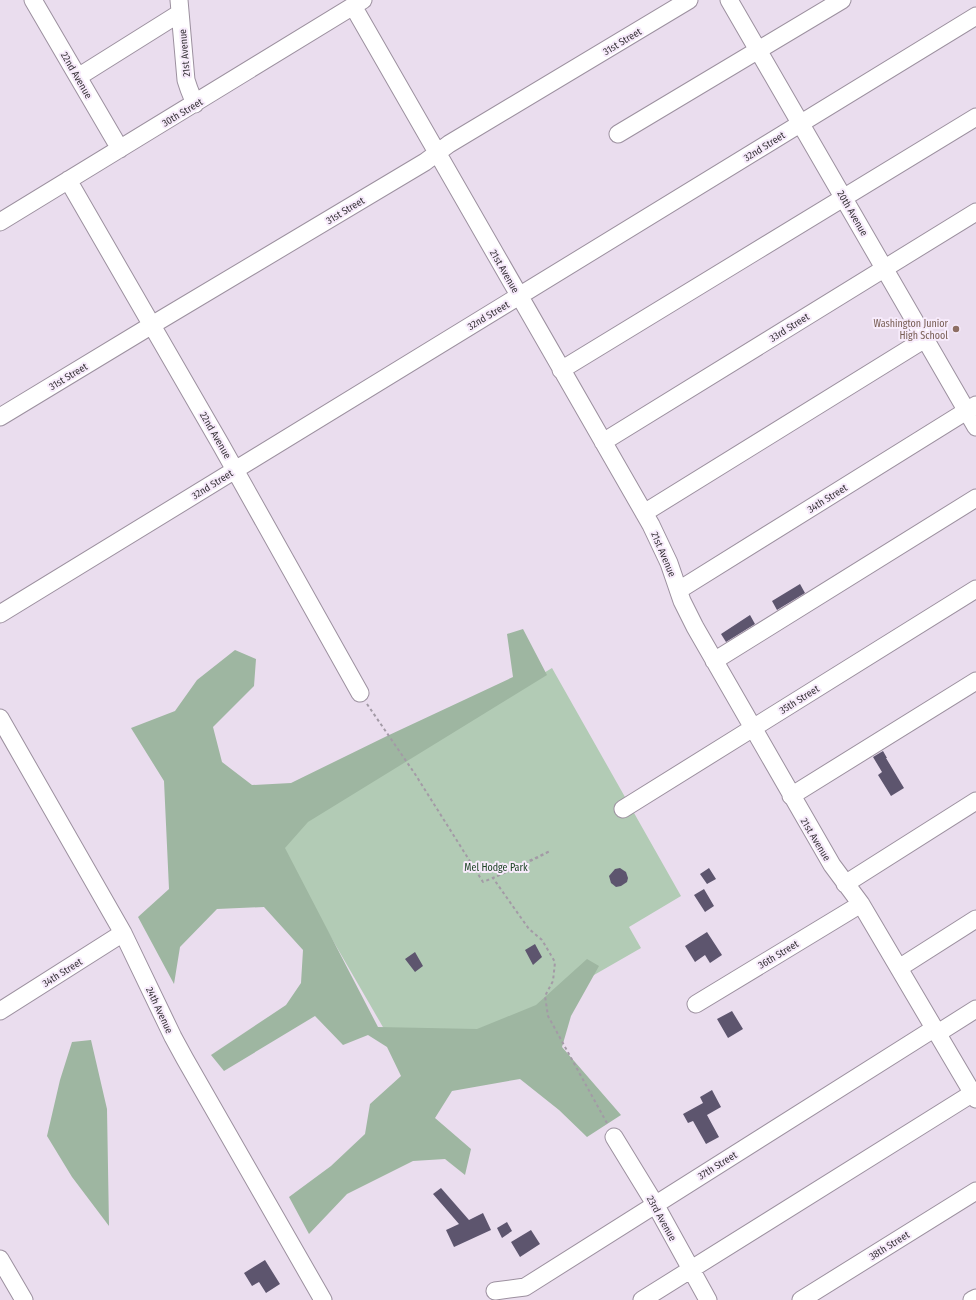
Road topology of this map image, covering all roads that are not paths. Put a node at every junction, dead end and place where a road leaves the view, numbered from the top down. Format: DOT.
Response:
graph roads {
  1 [pos="690,0"];
  2 [pos="729,0"];
  3 [pos="842,0"];
  4 [pos="39,2"];
  5 [pos="358,3"];
  6 [pos="180,7"];
  7 [pos="976,16"];
  8 [pos="758,50"];
  9 [pos="78,77"];
  10 [pos="195,104"];
  11 [pos="976,117"];
  12 [pos="800,123"];
  13 [pos="618,134"];
  14 [pos="120,149"];
  15 [pos="438,153"];
  16 [pos="68,180"];
  17 [pos="844,198"];
  18 [pos="976,212"];
  19 [pos="0,222"];
  20 [pos="884,268"];
  21 [pos="519,296"];
  22 [pos="152,325"];
  23 [pos="925,340"];
  24 [pos="561,370"];
  25 [pos="971,408"];
  26 [pos="0,417"];
  27 [pos="976,427"];
  28 [pos="603,442"];
  29 [pos="236,470"];
  30 [pos="976,498"];
  31 [pos="644,513"];
  32 [pos="976,589"];
  33 [pos="679,590"];
  34 [pos="0,614"];
  35 [pos="714,661"];
  36 [pos="976,681"];
  37 [pos="360,694"];
  38 [pos="0,718"];
  39 [pos="753,728"];
  40 [pos="791,796"];
  41 [pos="976,801"];
  42 [pos="623,809"];
  43 [pos="845,884"];
  44 [pos="861,904"];
  45 [pos="976,919"];
  46 [pos="123,933"];
  47 [pos="899,968"];
  48 [pos="696,1004"];
  49 [pos="976,1009"];
  50 [pos="0,1011"];
  51 [pos="936,1030"];
  52 [pos="974,1096"];
  53 [pos="614,1137"];
  54 [pos="976,1191"];
  55 [pos="655,1204"];
  56 [pos="0,1259"];
  57 [pos="691,1269"];
  58 [pos="494,1291"];
  59 [pos="976,1298"];
  60 [pos="24,1300"];
  61 [pos="323,1300"];
  62 [pos="642,1300"];
  63 [pos="708,1300"];
  64 [pos="801,1300"];
  65 [pos="972,1300"];
  1 -- 15 [label="street, 31st Street"];
  2 -- 8 [label="street, 20th Avenue"];
  3 -- 8 [label="street"];
  4 -- 9 [label="street, 22nd Avenue"];
  5 -- 10 [label="street, 30th Street"];
  5 -- 15 [label="street, 21st Avenue"];
  6 -- 9 [label="street"];
  6 -- 10 [label="street, 21st Avenue"];
  7 -- 12 [label="street, 32nd Street"];
  8 -- 12 [label="street, 20th Avenue"];
  8 -- 13 [label="street"];
  9 -- 14 [label="street, 22nd Avenue"];
  10 -- 14 [label="street, 30th Street"];
  11 -- 17 [label="street"];
  12 -- 17 [label="street, 20th Avenue"];
  12 -- 21 [label="street, 32nd Street"];
  14 -- 16 [label="street, 30th Street"];
  15 -- 21 [label="street, 21st Avenue"];
  15 -- 22 [label="street, 31st Street"];
  16 -- 19 [label="street, 30th Street"];
  16 -- 22 [label="street, 22nd Avenue"];
  17 -- 20 [label="street, 20th Avenue"];
  17 -- 24 [label="street"];
  18 -- 20 [label="street, 33rd Street"];
  20 -- 23 [label="street, 20th Avenue"];
  20 -- 28 [label="street, 33rd Street"];
  21 -- 24 [label="street, 21st Avenue"];
  21 -- 29 [label="street, 32nd Street"];
  22 -- 26 [label="street, 31st Street"];
  22 -- 29 [label="street, 22nd Avenue"];
  23 -- 25 [label="street, 20th Avenue"];
  23 -- 31 [label="street"];
  24 -- 28 [label="street, 21st Avenue"];
  25 -- 27 [label="street, 20th Avenue"];
  25 -- 33 [label="street, 34th Street"];
  28 -- 31 [label="street, 21st Avenue"];
  29 -- 34 [label="street, 32nd Street"];
  29 -- 37 [label="street, 22nd Avenue"];
  30 -- 35 [label="street"];
  31 -- 33 [label="street, 21st Avenue"];
  32 -- 39 [label="street, 35th Street"];
  33 -- 35 [label="street, 21st Avenue"];
  35 -- 39 [label="street, 21st Avenue"];
  36 -- 40 [label="street"];
  38 -- 46 [label="street, 24th Avenue"];
  39 -- 40 [label="street, 21st Avenue"];
  39 -- 42 [label="street, 35th Street"];
  40 -- 43 [label="street, 21st Avenue"];
  41 -- 43 [label="street"];
  43 -- 44 [label="street, 21st Avenue"];
  44 -- 47 [label="street, 21st Avenue"];
  44 -- 48 [label="street, 36th Street"];
  45 -- 47 [label="street"];
  46 -- 50 [label="street, 34th Street"];
  46 -- 61 [label="street, 24th Avenue"];
  47 -- 51 [label="street, 21st Avenue"];
  49 -- 51 [label="street, 37th Street"];
  51 -- 52 [label="street, 21st Avenue"];
  51 -- 55 [label="street, 37th Street"];
  52 -- 57 [label="street"];
  53 -- 55 [label="street, 23rd Avenue"];
  54 -- 64 [label="street, 38th Street"];
  55 -- 57 [label="street, 23rd Avenue"];
  55 -- 58 [label="street, 37th Street"];
  56 -- 60 [label="street"];
  57 -- 62 [label="street"];
  57 -- 63 [label="street, 23rd Avenue"];
  59 -- 65 [label="street"];
}
